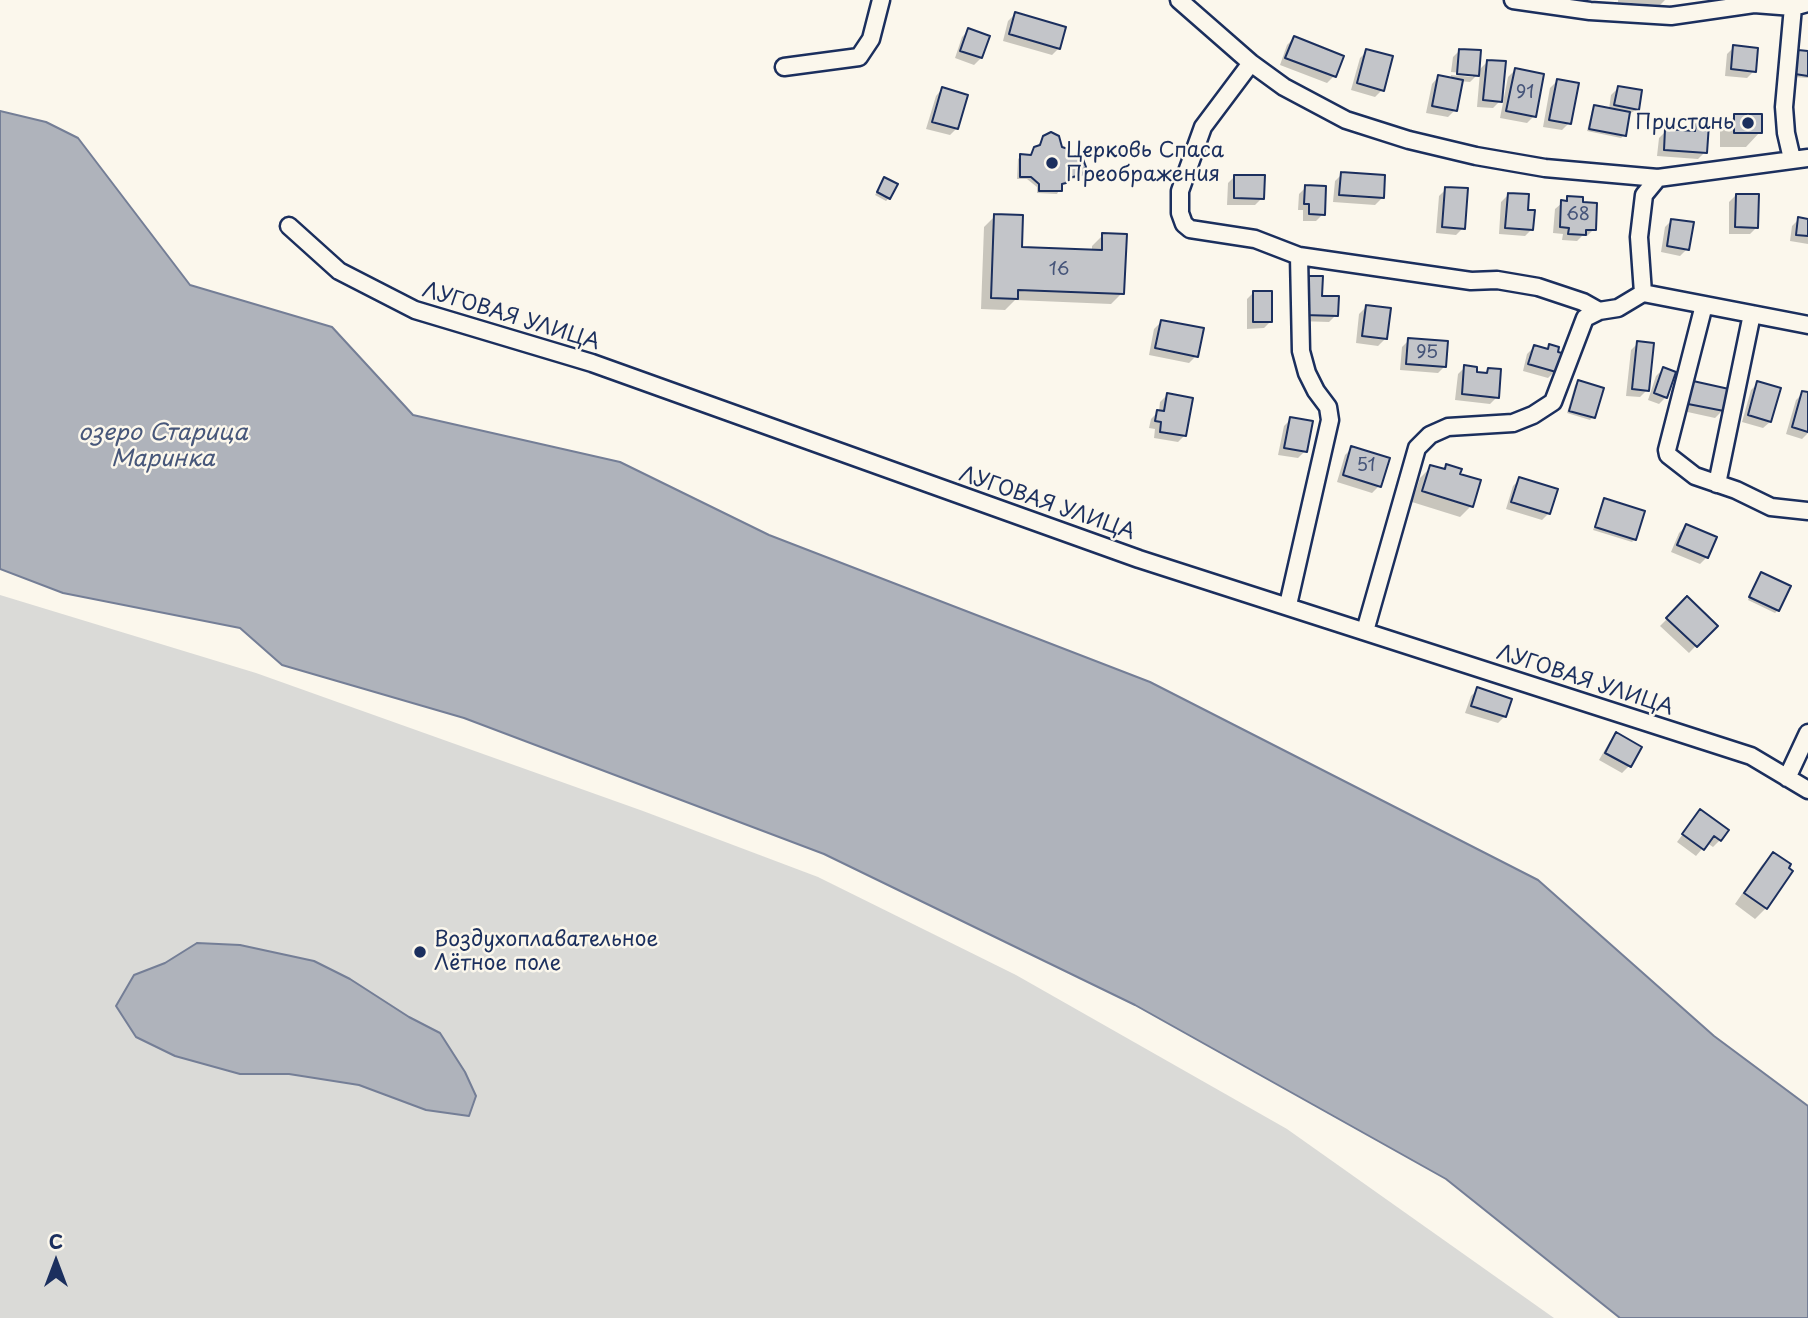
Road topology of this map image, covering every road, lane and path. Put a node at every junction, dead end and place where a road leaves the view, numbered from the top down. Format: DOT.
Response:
graph roads {
  1 [pos="881,0"];
  2 [pos="1179,0"];
  3 [pos="1513,0"];
  4 [pos="1801,5"];
  5 [pos="1251,62"];
  6 [pos="784,67"];
  7 [pos="1800,158"];
  8 [pos="1658,178"];
  9 [pos="289,226"];
  10 [pos="1299,256"];
  11 [pos="1643,293"];
  12 [pos="1697,304"];
  13 [pos="1599,311"];
  14 [pos="1752,314"];
  15 [pos="1808,325"];
  16 [pos="1717,484"];
  17 [pos="1808,511"];
  18 [pos="1288,605"];
  19 [pos="1365,631"];
  20 [pos="1808,733"];
  21 [pos="1787,778"];
  22 [pos="1808,790"];
  1 -- 6 [label="street"];
  2 -- 5 [label="street"];
  3 -- 4 [label="street"];
  4 -- 7 [label="street"];
  5 -- 8 [label="street"];
  5 -- 10 [label="street"];
  7 -- 8 [label="street"];
  8 -- 11 [label="street"];
  9 -- 18 [label="street, ЛУГОВАЯ УЛИЦА"];
  10 -- 13 [label="street"];
  10 -- 18 [label="street"];
  11 -- 12 [label="street"];
  11 -- 13 [label="street"];
  12 -- 14 [label="street"];
  12 -- 16 [label="street"];
  13 -- 19 [label="street"];
  14 -- 15 [label="street"];
  14 -- 16 [label="street"];
  16 -- 17 [label="street"];
  18 -- 19 [label="street, ЛУГОВАЯ УЛИЦА"];
  19 -- 21 [label="street, ЛУГОВАЯ УЛИЦА"];
  20 -- 21 [label="street"];
  21 -- 22 [label="street, ЛУГОВАЯ УЛИЦА"];
}
